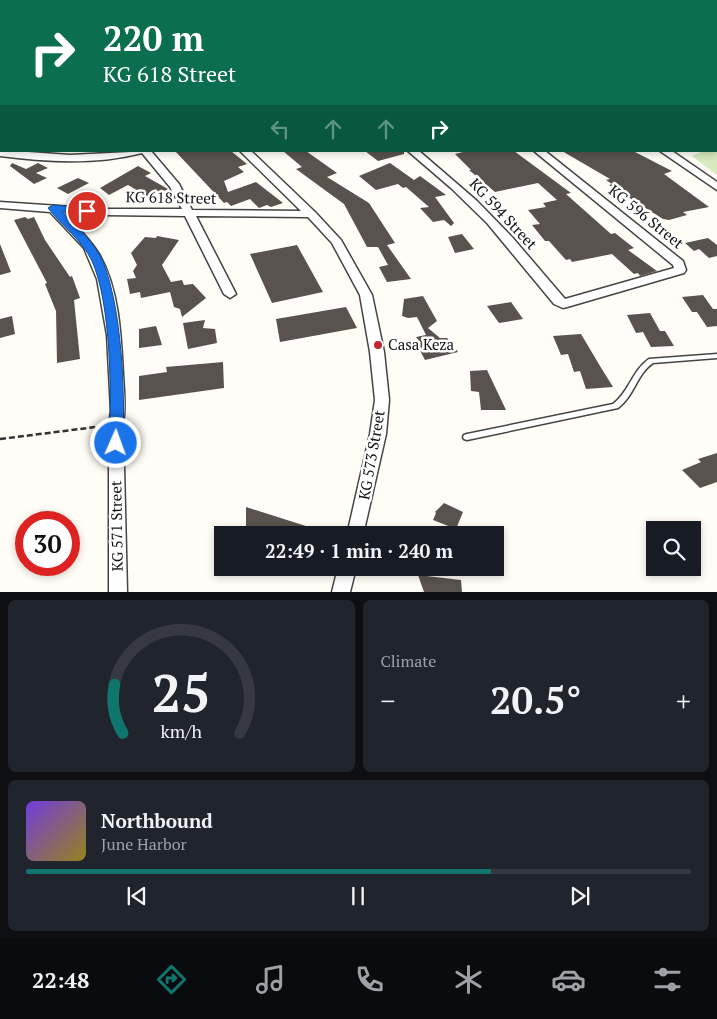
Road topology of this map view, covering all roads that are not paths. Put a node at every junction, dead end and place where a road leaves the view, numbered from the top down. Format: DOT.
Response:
graph roads {
  1 [pos="133,152"];
  2 [pos="147,152"];
  3 [pos="246,152"];
  4 [pos="414,152"];
  5 [pos="540,152"];
  6 [pos="666,152"];
  7 [pos="0,153"];
  8 [pos="717,187"];
  9 [pos="0,205"];
  10 [pos="53,208"];
  11 [pos="190,213"];
  12 [pos="311,214"];
  13 [pos="230,294"];
  14 [pos="563,304"];
  15 [pos="717,356"];
  16 [pos="468,437"];
  17 [pos="357,526"];
  18 [pos="344,576"];
  19 [pos="118,592"];
  20 [pos="341,592"];
  1 -- 7 [label="street"];
  2 -- 11 [label="street"];
  3 -- 12 [label="street, KG 573 Street"];
  4 -- 14 [label="street, KG 594 Street"];
  5 -- 14 [label="street, KG 596 Street"];
  6 -- 8 [label="street"];
  9 -- 10 [label="street, KG 618 Street"];
  10 -- 11 [label="street, KG 618 Street"];
  10 -- 19 [label="street, KG 571 Street"];
  11 -- 12 [label="street, KG 618 Street"];
  11 -- 13 [label="street"];
  12 -- 17 [label="street, KG 573 Street"];
  15 -- 16 [label="lane"];
  18 -- 20 [label="street"];
}
